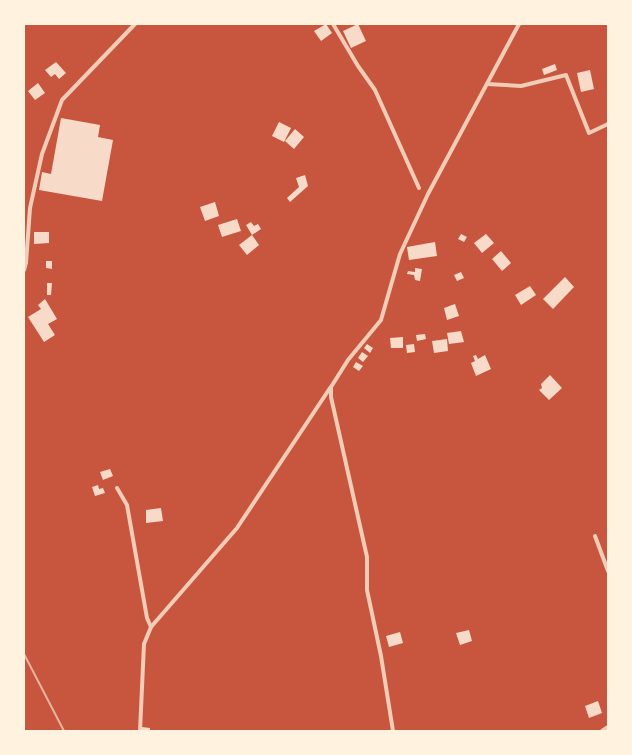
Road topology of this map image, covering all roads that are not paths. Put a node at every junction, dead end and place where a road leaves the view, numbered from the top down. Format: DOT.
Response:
graph roads {
  1 [pos="135,24"];
  2 [pos="333,24"];
  3 [pos="520,24"];
  4 [pos="487,84"];
  5 [pos="608,124"];
  6 [pos="419,188"];
  7 [pos="24,208"];
  8 [pos="30,208"];
  9 [pos="24,270"];
  10 [pos="331,386"];
  11 [pos="118,488"];
  12 [pos="595,536"];
  13 [pos="608,572"];
  14 [pos="151,627"];
  15 [pos="608,728"];
  16 [pos="140,731"];
  17 [pos="393,731"];
  18 [pos="602,731"];
  1 -- 8 [label="street"];
  2 -- 6 [label="street"];
  3 -- 4 [label="street"];
  4 -- 5 [label="street"];
  4 -- 10 [label="street"];
  7 -- 8 [label="street"];
  8 -- 9 [label="street"];
  10 -- 14 [label="street"];
  10 -- 17 [label="street"];
  11 -- 14 [label="street"];
  12 -- 13 [label="street"];
  14 -- 16 [label="street"];
  15 -- 18 [label="street"];
}
